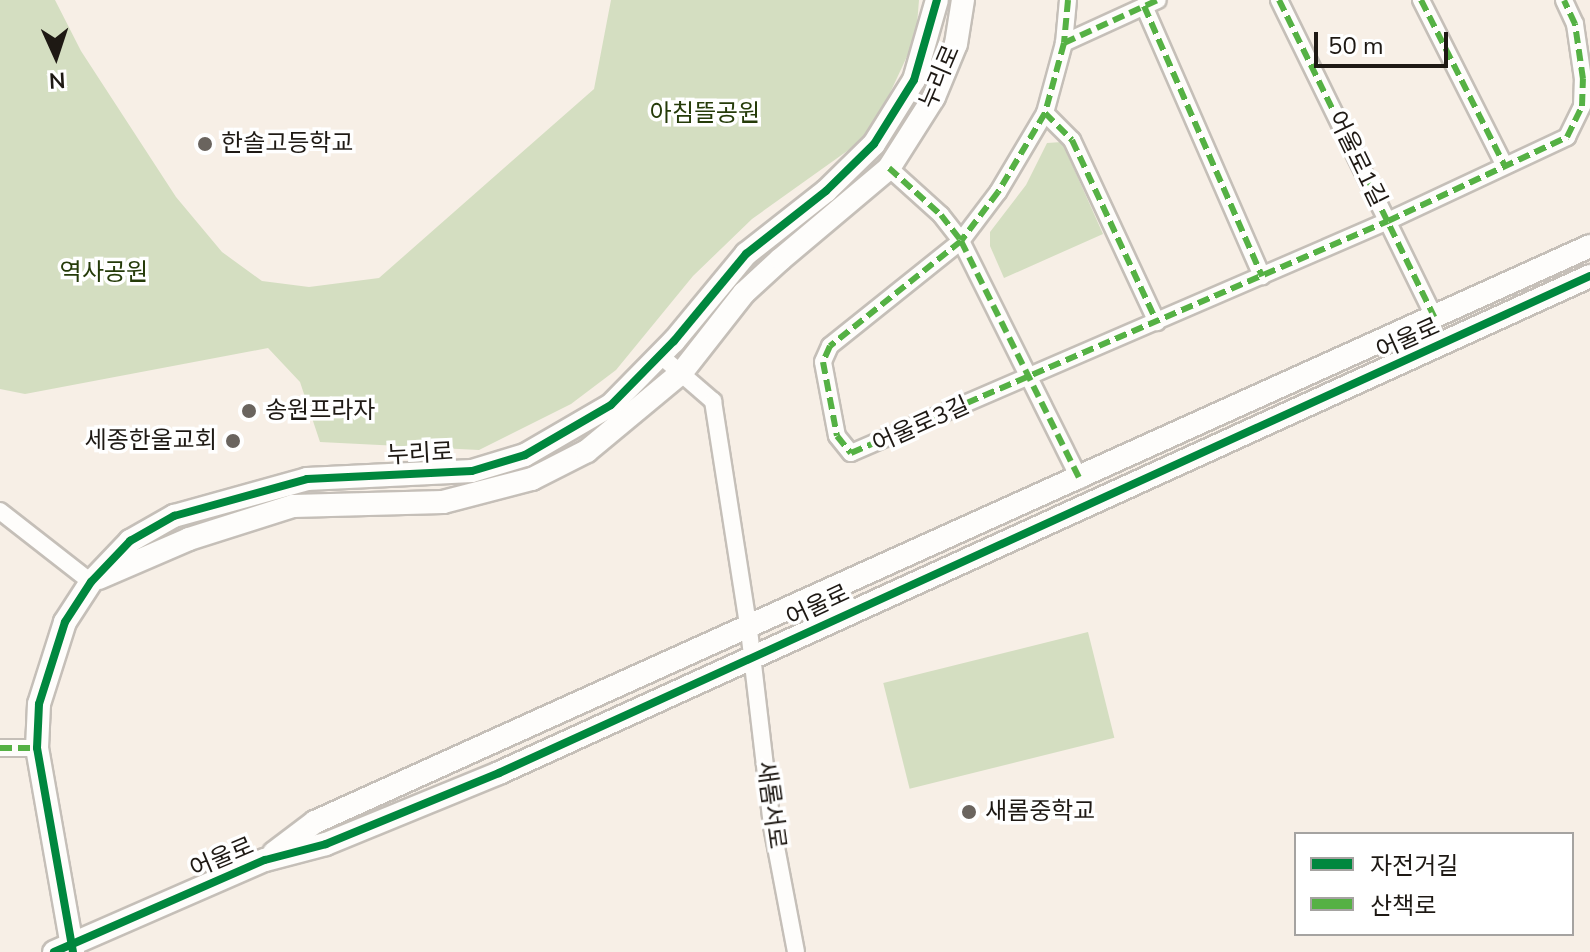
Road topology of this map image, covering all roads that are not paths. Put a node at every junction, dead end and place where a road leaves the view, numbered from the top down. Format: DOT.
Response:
graph roads {
  1 [pos="937,0"];
  2 [pos="963,0"];
  3 [pos="1068,0"];
  4 [pos="1279,0"];
  5 [pos="1421,0"];
  6 [pos="1564,0"];
  7 [pos="1151,3"];
  8 [pos="1064,43"];
  9 [pos="1045,113"];
  10 [pos="1504,164"];
  11 [pos="889,168"];
  12 [pos="1388,221"];
  13 [pos="961,241"];
  14 [pos="1590,246"];
  15 [pos="1262,276"];
  16 [pos="1590,276"];
  17 [pos="1434,317"];
  18 [pos="1157,322"];
  19 [pos="661,356"];
  20 [pos="682,372"];
  21 [pos="1031,377"];
  22 [pos="1080,480"];
  23 [pos="0,511"];
  24 [pos="91,582"];
  25 [pos="749,630"];
  26 [pos="753,658"];
  27 [pos="0,748"];
  28 [pos="37,748"];
  29 [pos="265,860"];
  30 [pos="66,950"];
  31 [pos="796,952"];
  1 -- 19 [label="street, 누리로"];
  2 -- 11 [label="street, 누리로"];
  3 -- 8 [label="street, 어울로3길"];
  4 -- 12 [label="street, 어울로1길"];
  5 -- 10 [label="street"];
  6 -- 10 [label="street, 어울로3길"];
  7 -- 8 [label="street"];
  7 -- 15 [label="street"];
  8 -- 9 [label="street, 어울로3길"];
  9 -- 13 [label="street, 어울로3길"];
  9 -- 18 [label="street"];
  10 -- 12 [label="street, 어울로3길"];
  11 -- 13 [label="street"];
  11 -- 20 [label="street, 누리로"];
  12 -- 15 [label="street, 어울로3길"];
  12 -- 17 [label="street, 어울로1길"];
  13 -- 21 [label="street"];
  13 -- 21 [label="street, 어울로3길"];
  14 -- 17 [label="street, 어울로"];
  15 -- 18 [label="street, 어울로3길"];
  16 -- 26 [label="street, 어울로"];
  17 -- 22 [label="street, 어울로"];
  18 -- 21 [label="street, 어울로3길"];
  19 -- 20 [label="street, 새롬서로"];
  19 -- 24 [label="street, 누리로"];
  20 -- 24 [label="street, 누리로"];
  20 -- 25 [label="street, 새롬서로"];
  21 -- 22 [label="street"];
  22 -- 25 [label="street, 어울로"];
  23 -- 24 [label="street"];
  24 -- 28 [label="street, 누리로"];
  25 -- 26 [label="street, 새롬서로"];
  25 -- 29 [label="street, 어울로"];
  26 -- 29 [label="street, 어울로"];
  26 -- 31 [label="street, 새롬서로"];
  27 -- 28 [label="street"];
  28 -- 30 [label="street, 누리로"];
  29 -- 30 [label="street, 어울로"];
}
